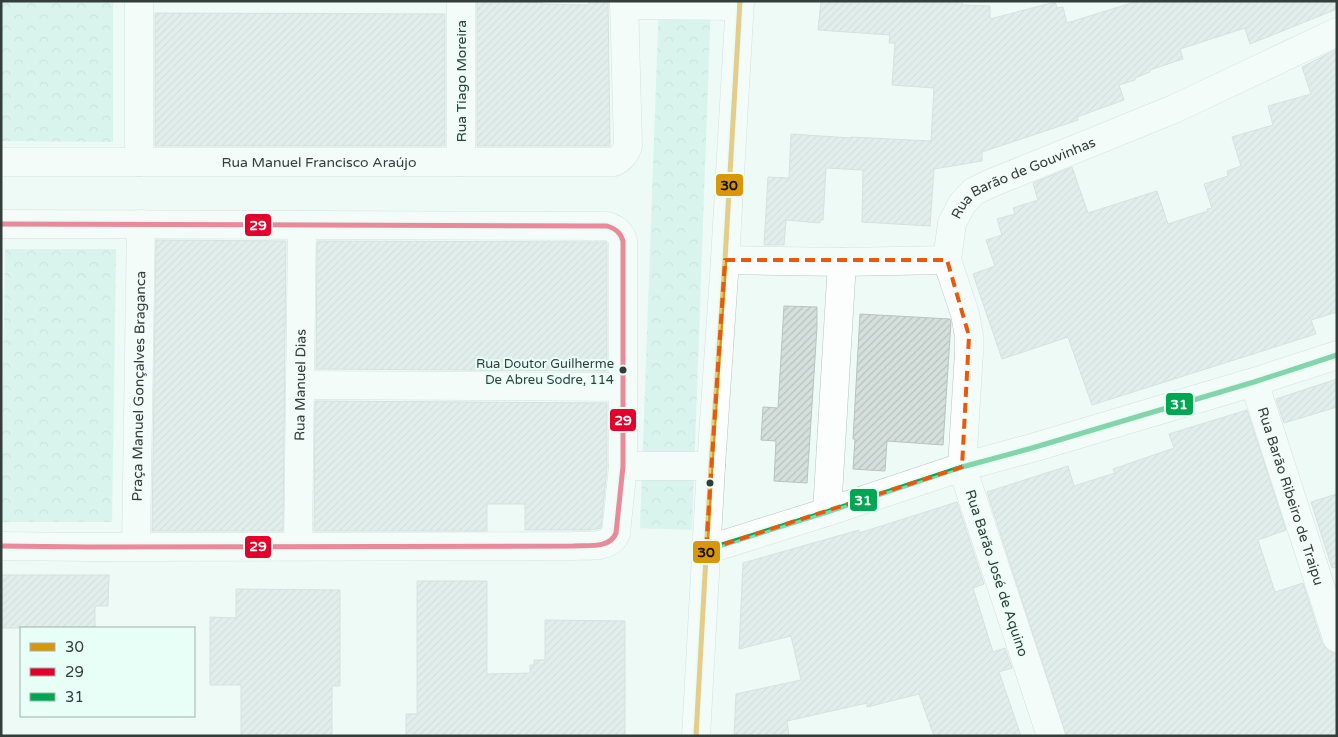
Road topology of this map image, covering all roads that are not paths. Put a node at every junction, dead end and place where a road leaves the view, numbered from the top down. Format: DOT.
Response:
graph roads {
  1 [pos="139,1"];
  2 [pos="454,1"];
  3 [pos="461,1"];
  4 [pos="624,3"];
  5 [pos="739,4"];
  6 [pos="1337,32"];
  7 [pos="1,162"];
  8 [pos="139,162"];
  9 [pos="461,162"];
  10 [pos="1,224"];
  11 [pos="141,224"];
  12 [pos="302,225"];
  13 [pos="725,260"];
  14 [pos="947,260"];
  15 [pos="842,262"];
  16 [pos="1337,355"];
  17 [pos="1254,382"];
  18 [pos="300,385"];
  19 [pos="623,387"];
  20 [pos="622,466"];
  21 [pos="711,466"];
  22 [pos="962,467"];
  23 [pos="827,512"];
  24 [pos="1,546"];
  25 [pos="298,546"];
  26 [pos="136,547"];
  27 [pos="706,550"];
  28 [pos="1337,638"];
  29 [pos="696,736"];
  30 [pos="1051,736"];
  1 -- 8 [label="street"];
  2 -- 3 [label="street"];
  3 -- 9 [label="street, Rua Tiago Moreira"];
  4 -- 5 [label="street"];
  4 -- 9 [label="street, Rua Manuel Francisco Araújo"];
  5 -- 13 [label="street"];
  6 -- 14 [label="street, Rua Barão de Gouvinhas"];
  7 -- 8 [label="street, Rua Manuel Francisco Araújo"];
  8 -- 9 [label="street, Rua Manuel Francisco Araújo"];
  10 -- 11 [label="street"];
  11 -- 12 [label="street"];
  11 -- 26 [label="street, Praça Manuel Gonçalves Braganca"];
  12 -- 18 [label="street, Rua Manuel Dias"];
  12 -- 19 [label="street"];
  13 -- 15 [label="street"];
  13 -- 21 [label="street"];
  14 -- 15 [label="street"];
  14 -- 22 [label="street, Rua Barão José de Aquino"];
  15 -- 23 [label="street"];
  16 -- 17 [label="street"];
  17 -- 22 [label="street"];
  17 -- 28 [label="street, Rua Barão Ribeiro de Traipu"];
  18 -- 19 [label="street"];
  18 -- 25 [label="street, Rua Manuel Dias"];
  19 -- 20 [label="street"];
  20 -- 21 [label="street"];
  20 -- 25 [label="street"];
  21 -- 27 [label="street"];
  22 -- 23 [label="street"];
  22 -- 30 [label="street, Rua Barão José de Aquino"];
  23 -- 27 [label="street"];
  24 -- 26 [label="street"];
  25 -- 26 [label="street"];
  27 -- 29 [label="street"];
}
